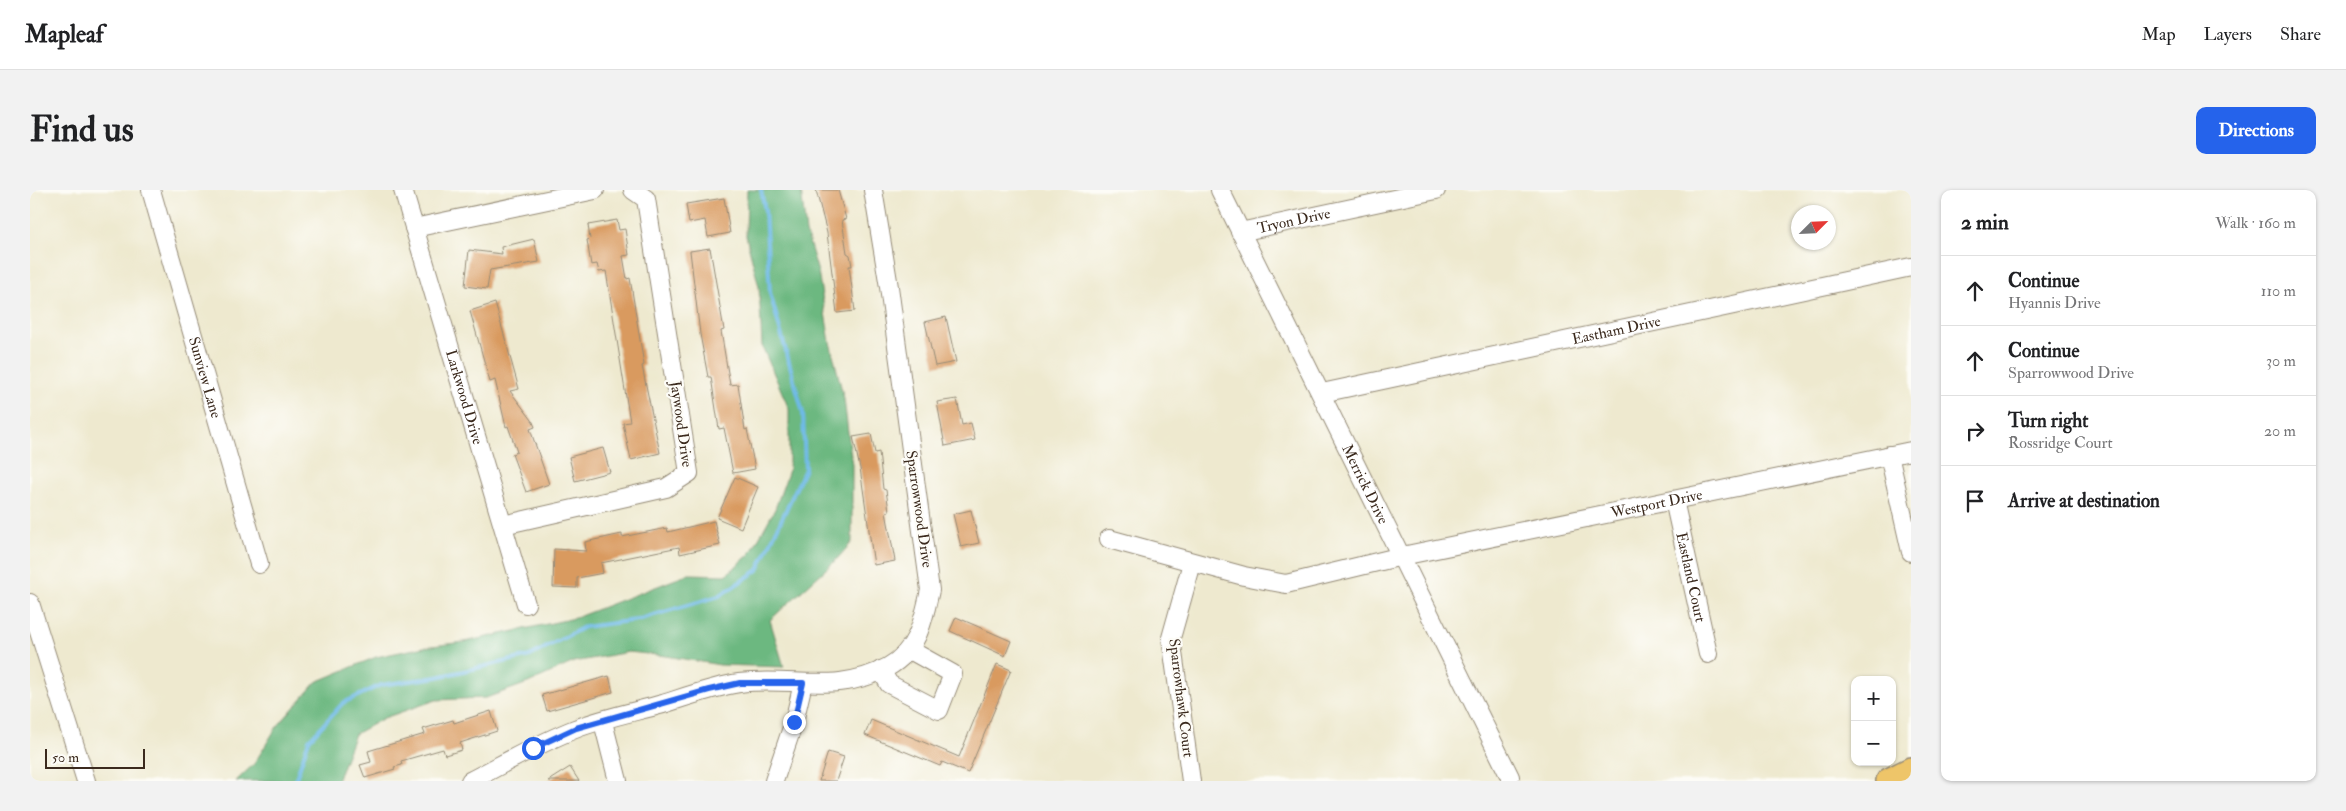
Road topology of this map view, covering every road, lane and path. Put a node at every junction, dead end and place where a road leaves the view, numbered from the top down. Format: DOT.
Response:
graph roads {
  1 [pos="151,190"];
  2 [pos="403,190"];
  3 [pos="595,190"];
  4 [pos="633,190"];
  5 [pos="873,190"];
  6 [pos="1220,190"];
  7 [pos="1436,190"];
  8 [pos="414,228"];
  9 [pos="1240,232"];
  10 [pos="1911,268"];
  11 [pos="1322,393"];
  12 [pos="1911,451"];
  13 [pos="1889,455"];
  14 [pos="1674,500"];
  15 [pos="503,525"];
  16 [pos="1109,540"];
  17 [pos="1911,552"];
  18 [pos="1402,556"];
  19 [pos="1192,563"];
  20 [pos="259,564"];
  21 [pos="526,604"];
  22 [pos="30,605"];
  23 [pos="910,650"];
  24 [pos="1708,654"];
  25 [pos="881,670"];
  26 [pos="803,683"];
  27 [pos="603,722"];
  28 [pos="1911,770"];
  29 [pos="1510,777"];
  30 [pos="86,781"];
  31 [pos="470,781"];
  32 [pos="618,781"];
  33 [pos="774,781"];
  34 [pos="1191,781"];
  35 [pos="1889,781"];
  1 -- 20 [label="street, Sunview Lane"];
  2 -- 8 [label="street, Larkwood Drive"];
  3 -- 8 [label="street"];
  4 -- 15 [label="street, Jaywood Drive"];
  5 -- 23 [label="street, Sparrowwood Drive"];
  6 -- 9 [label="street, Merrick Drive"];
  7 -- 9 [label="street, Tryon Drive"];
  8 -- 15 [label="street, Larkwood Drive"];
  9 -- 11 [label="street, Merrick Drive"];
  10 -- 11 [label="street, Eastham Drive"];
  11 -- 18 [label="street, Merrick Drive"];
  12 -- 13 [label="street, Westport Drive"];
  13 -- 14 [label="street, Westport Drive"];
  13 -- 17 [label="street"];
  14 -- 18 [label="street, Westport Drive"];
  14 -- 24 [label="street, Eastland Court"];
  15 -- 21 [label="street, Larkwood Drive"];
  16 -- 19 [label="street"];
  18 -- 19 [label="street"];
  18 -- 29 [label="street, Merrick Drive"];
  19 -- 34 [label="street, Sparrowhawk Court"];
  22 -- 30 [label="street"];
  23 -- 25 [label="street"];
  23 -- 25 [label="street"];
  25 -- 26 [label="street"];
  26 -- 27 [label="street"];
  26 -- 33 [label="street"];
  27 -- 31 [label="street"];
  27 -- 32 [label="street"];
  28 -- 35 [label="highway"];
}
